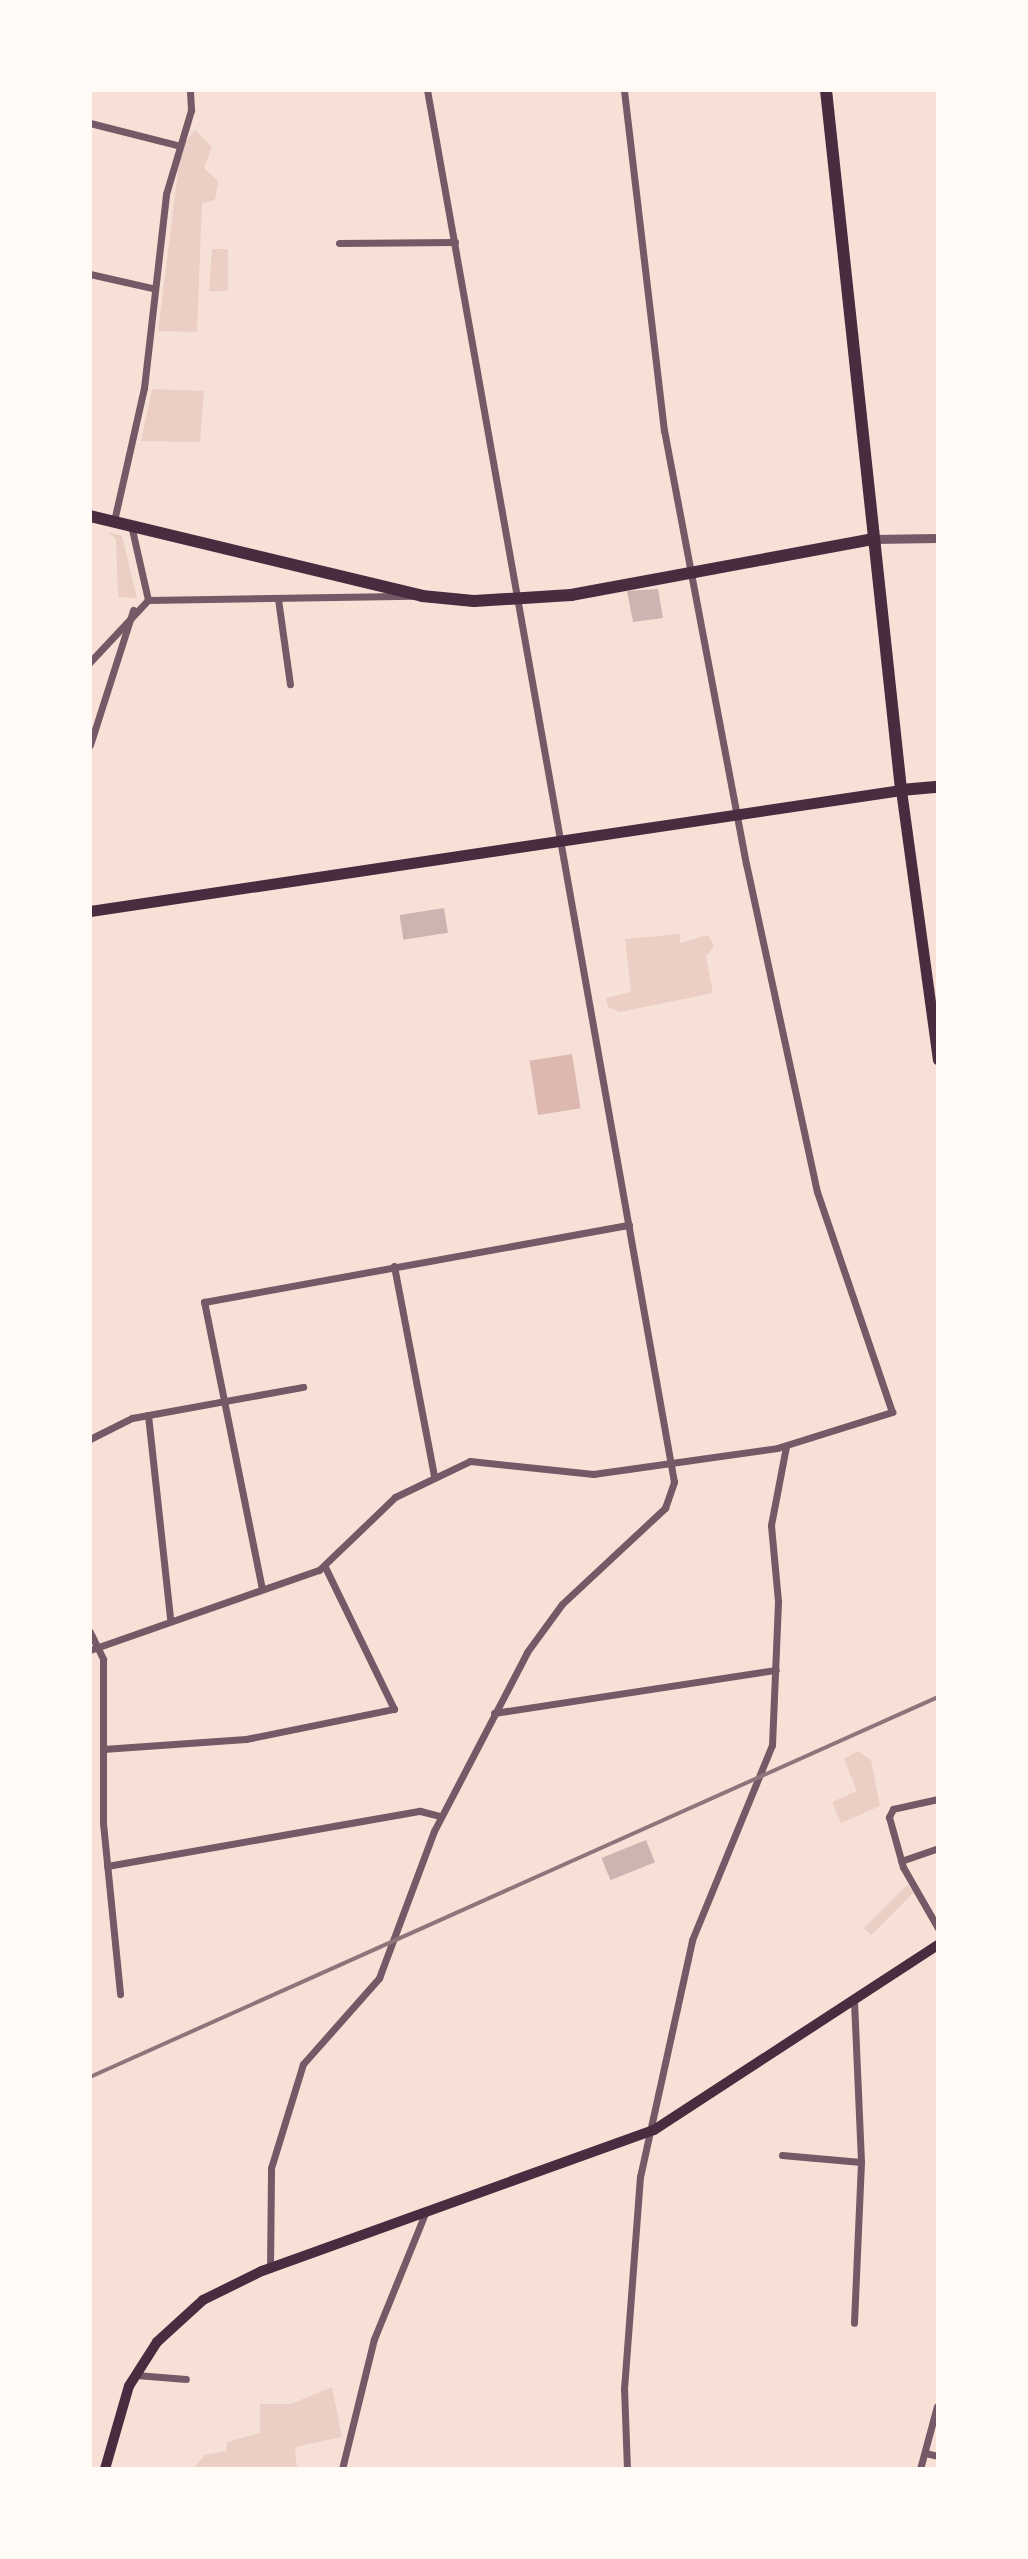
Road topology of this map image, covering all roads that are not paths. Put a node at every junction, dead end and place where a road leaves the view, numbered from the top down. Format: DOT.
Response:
graph roads {
  1 [pos="190,90"];
  2 [pos="427,90"];
  3 [pos="624,90"];
  4 [pos="826,90"];
  5 [pos="90,123"];
  6 [pos="176,145"];
  7 [pos="455,242"];
  8 [pos="339,243"];
  9 [pos="90,274"];
  10 [pos="152,288"];
  11 [pos="90,516"];
  12 [pos="114,521"];
  13 [pos="131,525"];
  14 [pos="938,538"];
  15 [pos="874,539"];
  16 [pos="689,574"];
  17 [pos="416,595"];
  18 [pos="278,599"];
  19 [pos="148,600"];
  20 [pos="520,601"];
  21 [pos="133,610"];
  22 [pos="90,662"];
  23 [pos="290,684"];
  24 [pos="90,745"];
  25 [pos="938,787"];
  26 [pos="901,790"];
  27 [pos="738,816"];
  28 [pos="565,844"];
  29 [pos="90,911"];
  30 [pos="938,1059"];
  31 [pos="629,1225"];
  32 [pos="394,1266"];
  33 [pos="303,1387"];
  34 [pos="223,1401"];
  35 [pos="148,1415"];
  36 [pos="90,1439"];
  37 [pos="786,1446"];
  38 [pos="673,1460"];
  39 [pos="434,1475"];
  40 [pos="325,1567"];
  41 [pos="262,1589"];
  42 [pos="170,1618"];
  43 [pos="90,1632"];
  44 [pos="97,1644"];
  45 [pos="90,1650"];
  46 [pos="776,1670"];
  47 [pos="494,1713"];
  48 [pos="103,1749"];
  49 [pos="938,1799"];
  50 [pos="440,1816"];
  51 [pos="938,1848"];
  52 [pos="901,1861"];
  53 [pos="107,1866"];
  54 [pos="938,1928"];
  55 [pos="937,1948"];
  56 [pos="120,1994"];
  57 [pos="854,2001"];
  58 [pos="654,2130"];
  59 [pos="782,2155"];
  60 [pos="861,2162"];
  61 [pos="424,2216"];
  62 [pos="270,2269"];
  63 [pos="854,2323"];
  64 [pos="136,2375"];
  65 [pos="186,2379"];
  66 [pos="937,2406"];
  67 [pos="925,2453"];
  68 [pos="938,2456"];
  69 [pos="105,2469"];
  70 [pos="342,2469"];
  71 [pos="627,2469"];
  72 [pos="920,2469"];
  1 -- 6 [label="street"];
  2 -- 7 [label="street"];
  3 -- 16 [label="street"];
  4 -- 15 [label="highway"];
  5 -- 6 [label="street"];
  6 -- 10 [label="street"];
  7 -- 8 [label="street"];
  7 -- 20 [label="street"];
  9 -- 10 [label="street"];
  10 -- 12 [label="street"];
  11 -- 12 [label="highway"];
  12 -- 13 [label="highway"];
  13 -- 17 [label="highway"];
  13 -- 19 [label="street"];
  14 -- 15 [label="street"];
  15 -- 16 [label="highway"];
  15 -- 26 [label="highway"];
  16 -- 20 [label="highway"];
  16 -- 27 [label="street"];
  17 -- 18 [label="street"];
  17 -- 20 [label="highway"];
  18 -- 19 [label="street"];
  18 -- 23 [label="street"];
  19 -- 21 [label="street"];
  20 -- 28 [label="street"];
  21 -- 22 [label="street"];
  21 -- 24 [label="street"];
  25 -- 26 [label="highway"];
  26 -- 27 [label="main road"];
  26 -- 30 [label="main road"];
  27 -- 28 [label="main road"];
  27 -- 37 [label="street"];
  28 -- 29 [label="main road"];
  28 -- 31 [label="street"];
  31 -- 32 [label="street"];
  31 -- 38 [label="street"];
  32 -- 34 [label="street"];
  32 -- 39 [label="street"];
  33 -- 34 [label="street"];
  34 -- 35 [label="street"];
  34 -- 41 [label="street"];
  35 -- 36 [label="street"];
  35 -- 42 [label="street"];
  37 -- 38 [label="street"];
  37 -- 46 [label="street"];
  38 -- 39 [label="street"];
  38 -- 47 [label="street"];
  39 -- 40 [label="street"];
  40 -- 41 [label="street"];
  40 -- 48 [label="street"];
  41 -- 42 [label="street"];
  42 -- 44 [label="street"];
  43 -- 44 [label="street"];
  44 -- 45 [label="street"];
  44 -- 48 [label="street"];
  46 -- 47 [label="street"];
  46 -- 58 [label="street"];
  47 -- 50 [label="street"];
  48 -- 53 [label="street"];
  49 -- 52 [label="street"];
  50 -- 53 [label="street"];
  50 -- 62 [label="street"];
  51 -- 52 [label="street"];
  52 -- 54 [label="street"];
  53 -- 56 [label="street"];
  55 -- 57 [label="main road"];
  57 -- 58 [label="main road"];
  57 -- 60 [label="street"];
  58 -- 61 [label="main road"];
  58 -- 71 [label="street"];
  59 -- 60 [label="street"];
  60 -- 63 [label="street"];
  61 -- 62 [label="main road"];
  61 -- 70 [label="street"];
  62 -- 64 [label="main road"];
  64 -- 65 [label="street"];
  64 -- 69 [label="main road"];
  66 -- 67 [label="street"];
  67 -- 68 [label="street"];
  67 -- 72 [label="street"];
}
